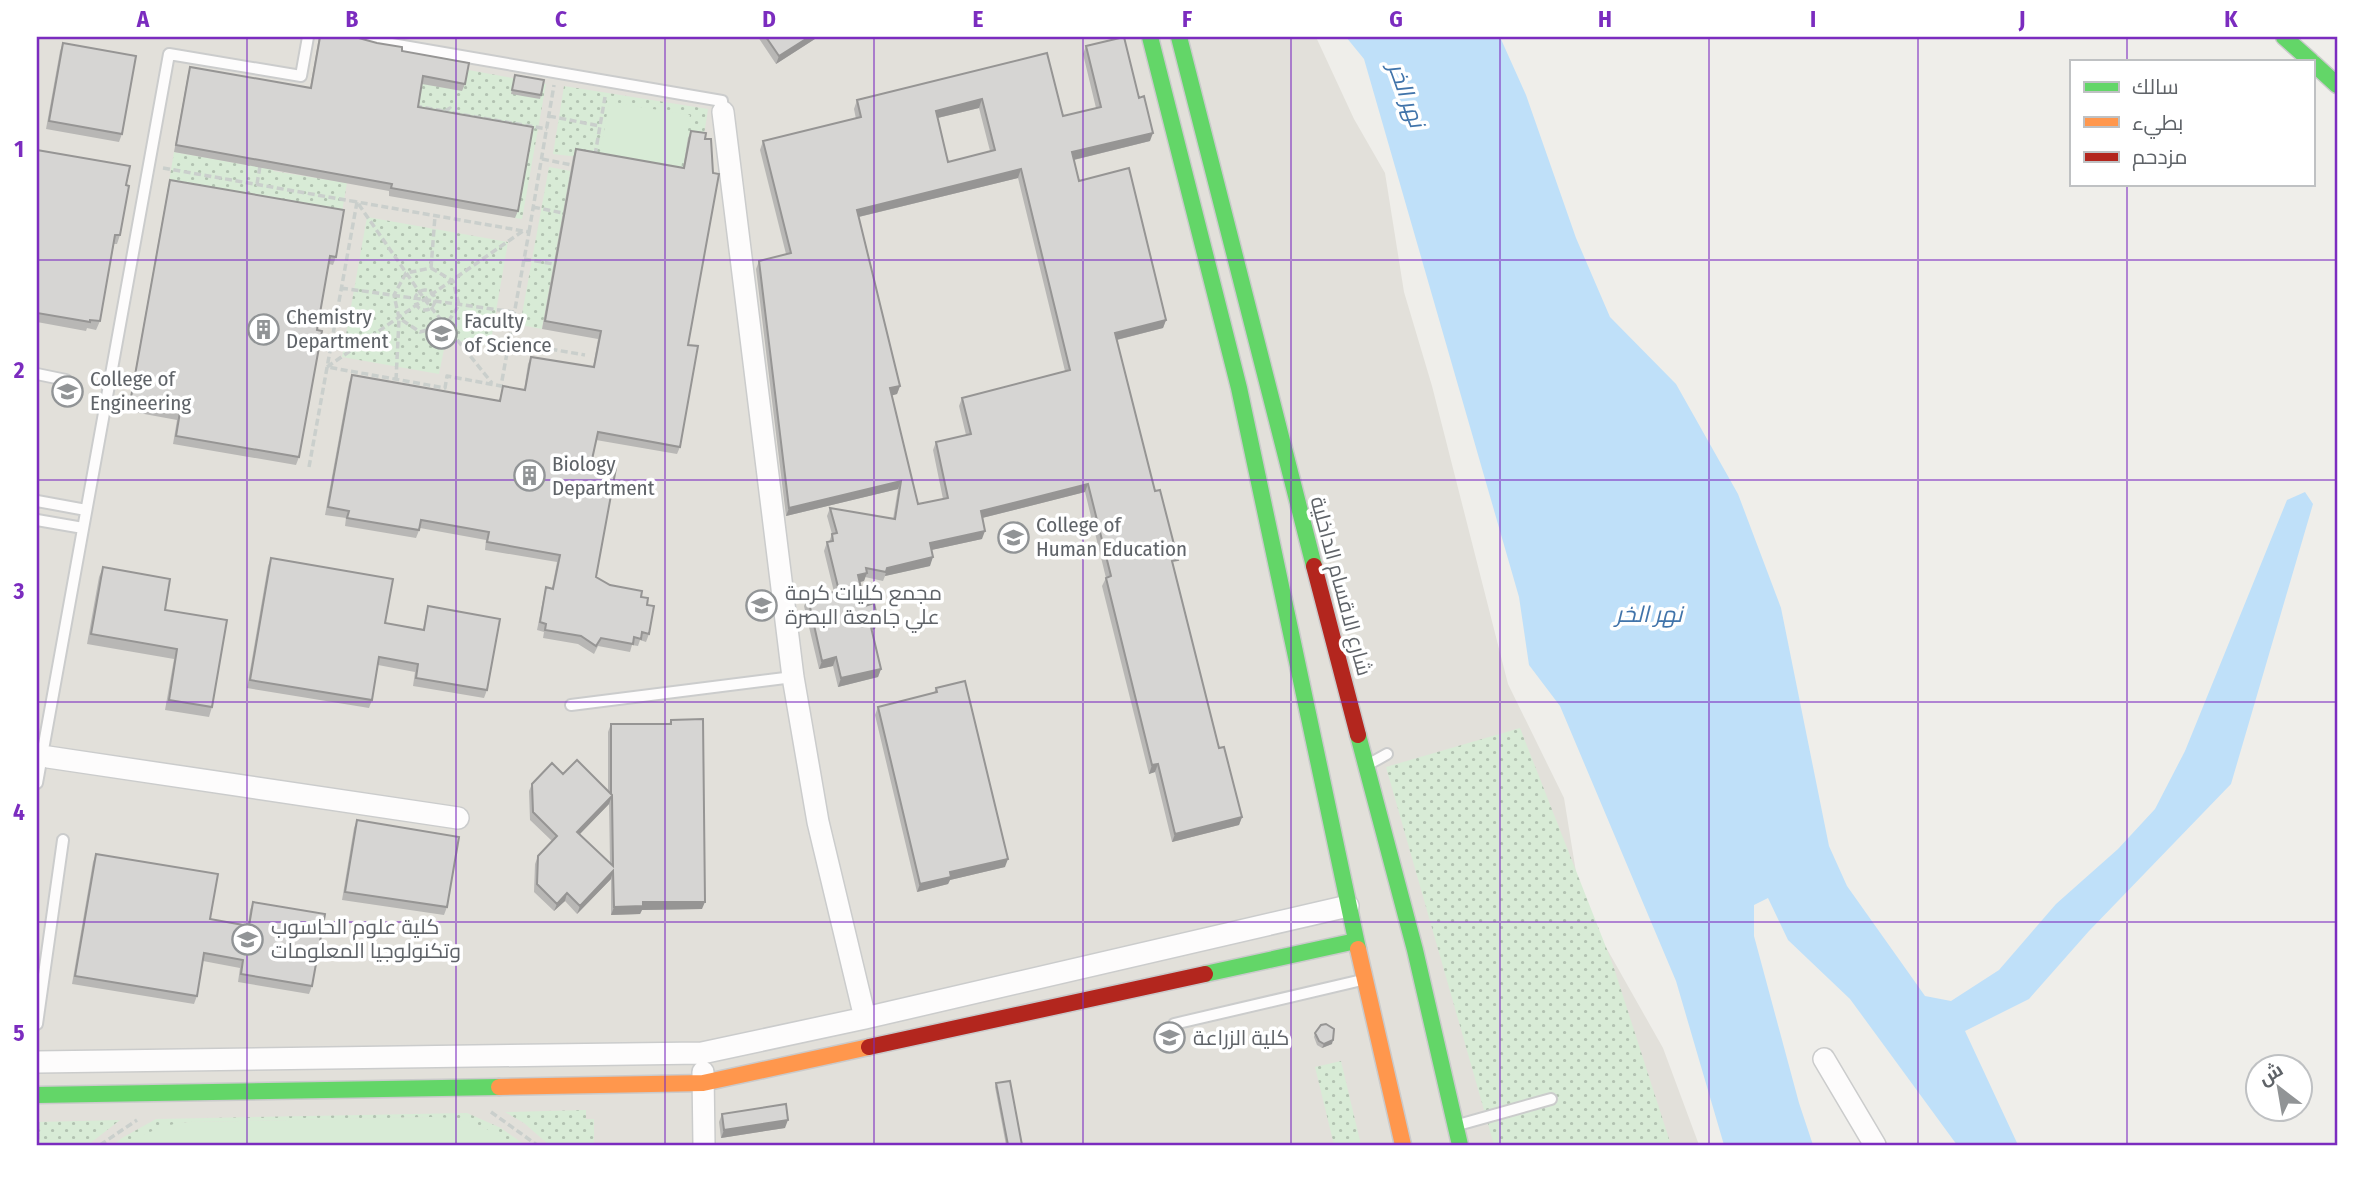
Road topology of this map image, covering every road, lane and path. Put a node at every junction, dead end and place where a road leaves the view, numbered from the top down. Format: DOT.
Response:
graph roads {
  1 [pos="308,37"];
  2 [pos="351,37"];
  3 [pos="1150,37"];
  4 [pos="1180,37"];
  5 [pos="2284,37"];
  6 [pos="2310,60"];
  7 [pos="2314,64"];
  8 [pos="556,73"];
  9 [pos="2337,85"];
  10 [pos="605,97"];
  11 [pos="404,104"];
  12 [pos="723,112"];
  13 [pos="549,116"];
  14 [pos="600,126"];
  15 [pos="547,129"];
  16 [pos="541,159"];
  17 [pos="261,160"];
  18 [pos="594,161"];
  19 [pos="572,164"];
  20 [pos="149,165"];
  21 [pos="257,184"];
  22 [pos="357,202"];
  23 [pos="533,207"];
  24 [pos="563,213"];
  25 [pos="435,216"];
  26 [pos="523,231"];
  27 [pos="529,232"];
  28 [pos="524,259"];
  29 [pos="554,264"];
  30 [pos="431,268"];
  31 [pos="406,273"];
  32 [pos="453,281"];
  33 [pos="341,288"];
  34 [pos="421,292"];
  35 [pos="394,295"];
  36 [pos="433,295"];
  37 [pos="415,299"];
  38 [pos="425,300"];
  39 [pos="435,301"];
  40 [pos="459,305"];
  41 [pos="417,306"];
  42 [pos="432,307"];
  43 [pos="514,312"];
  44 [pos="399,318"];
  45 [pos="446,324"];
  46 [pos="509,342"];
  47 [pos="585,355"];
  48 [pos="327,368"];
  49 [pos="37,374"];
  50 [pos="66,380"];
  51 [pos="396,380"];
  52 [pos="493,384"];
  53 [pos="309,467"];
  54 [pos="37,501"];
  55 [pos="86,510"];
  56 [pos="37,520"];
  57 [pos="83,528"];
  58 [pos="793,677"];
  59 [pos="571,705"];
  60 [pos="1387,754"];
  61 [pos="48,757"];
  62 [pos="1366,765"];
  63 [pos="37,783"];
  64 [pos="458,818"];
  65 [pos="63,840"];
  66 [pos="1348,906"];
  67 [pos="1356,941"];
  68 [pos="1365,979"];
  69 [pos="865,1018"];
  70 [pos="37,1024"];
  71 [pos="1174,1024"];
  72 [pos="702,1053"];
  73 [pos="1824,1059"];
  74 [pos="37,1062"];
  75 [pos="703,1083"];
  76 [pos="37,1095"];
  77 [pos="1552,1099"];
  78 [pos="490,1112"];
  79 [pos="137,1120"];
  80 [pos="38,1122"];
  81 [pos="1456,1126"];
  82 [pos="38,1145"];
  83 [pos="100,1145"];
  84 [pos="537,1145"];
  85 [pos="704,1145"];
  86 [pos="1403,1145"];
  87 [pos="1460,1145"];
  88 [pos="1875,1145"];
  1 -- 20 [label="lane"];
  2 -- 8 [label="lane"];
  3 -- 66 [label="street"];
  4 -- 62 [label="street, شارع الاقسام الداخلية"];
  5 -- 6 [label="street"];
  7 -- 9 [label="street"];
  8 -- 12 [label="lane"];
  8 -- 13 [label="path"];
  10 -- 14 [label="path"];
  11 -- 15 [label="path"];
  12 -- 58 [label="street"];
  13 -- 14 [label="path"];
  13 -- 15 [label="path"];
  14 -- 18 [label="path"];
  15 -- 16 [label="path"];
  16 -- 19 [label="path"];
  16 -- 23 [label="path"];
  17 -- 21 [label="path"];
  20 -- 21 [label="path"];
  20 -- 55 [label="lane"];
  21 -- 22 [label="path"];
  22 -- 25 [label="path"];
  22 -- 31 [label="path"];
  22 -- 33 [label="path"];
  23 -- 24 [label="path"];
  23 -- 27 [label="path"];
  25 -- 26 [label="path"];
  25 -- 30 [label="path"];
  26 -- 27 [label="path"];
  26 -- 32 [label="path"];
  27 -- 28 [label="path"];
  28 -- 29 [label="path"];
  28 -- 43 [label="path"];
  30 -- 31 [label="path"];
  30 -- 32 [label="path"];
  31 -- 34 [label="path"];
  31 -- 35 [label="path"];
  32 -- 36 [label="path"];
  32 -- 40 [label="path"];
  33 -- 35 [label="path"];
  33 -- 48 [label="path"];
  34 -- 36 [label="path"];
  34 -- 37 [label="path"];
  34 -- 38 [label="path"];
  35 -- 37 [label="path"];
  35 -- 44 [label="path"];
  36 -- 38 [label="path"];
  36 -- 39 [label="path"];
  37 -- 38 [label="path"];
  37 -- 41 [label="path"];
  38 -- 39 [label="path"];
  38 -- 41 [label="path"];
  38 -- 42 [label="path"];
  39 -- 40 [label="path"];
  39 -- 42 [label="path"];
  40 -- 43 [label="path"];
  40 -- 45 [label="path"];
  41 -- 42 [label="path"];
  41 -- 44 [label="path"];
  42 -- 45 [label="path"];
  43 -- 46 [label="path"];
  44 -- 45 [label="path"];
  44 -- 48 [label="path"];
  44 -- 51 [label="path"];
  45 -- 52 [label="path"];
  46 -- 47 [label="path"];
  46 -- 52 [label="path"];
  48 -- 51 [label="path"];
  48 -- 53 [label="path"];
  49 -- 50 [label="lane"];
  51 -- 52 [label="path"];
  54 -- 55 [label="lane"];
  55 -- 57 [label="lane"];
  56 -- 57 [label="lane"];
  57 -- 63 [label="lane"];
  58 -- 59 [label="lane"];
  58 -- 69 [label="street"];
  60 -- 62 [label="lane"];
  61 -- 64 [label="street"];
  62 -- 81 [label="street, شارع الاقسام الداخلية"];
  65 -- 70 [label="lane"];
  66 -- 67 [label="street"];
  66 -- 69 [label="street"];
  67 -- 68 [label="street"];
  67 -- 75 [label="street"];
  68 -- 71 [label="lane"];
  68 -- 86 [label="street"];
  69 -- 72 [label="street"];
  72 -- 74 [label="street"];
  72 -- 75 [label="street"];
  73 -- 88 [label="street"];
  75 -- 76 [label="street"];
  75 -- 85 [label="street"];
  77 -- 81 [label="lane"];
  78 -- 84 [label="path"];
  79 -- 83 [label="path"];
  80 -- 82 [label="path"];
  81 -- 87 [label="street, شارع الاقسام الداخلية"];
}
